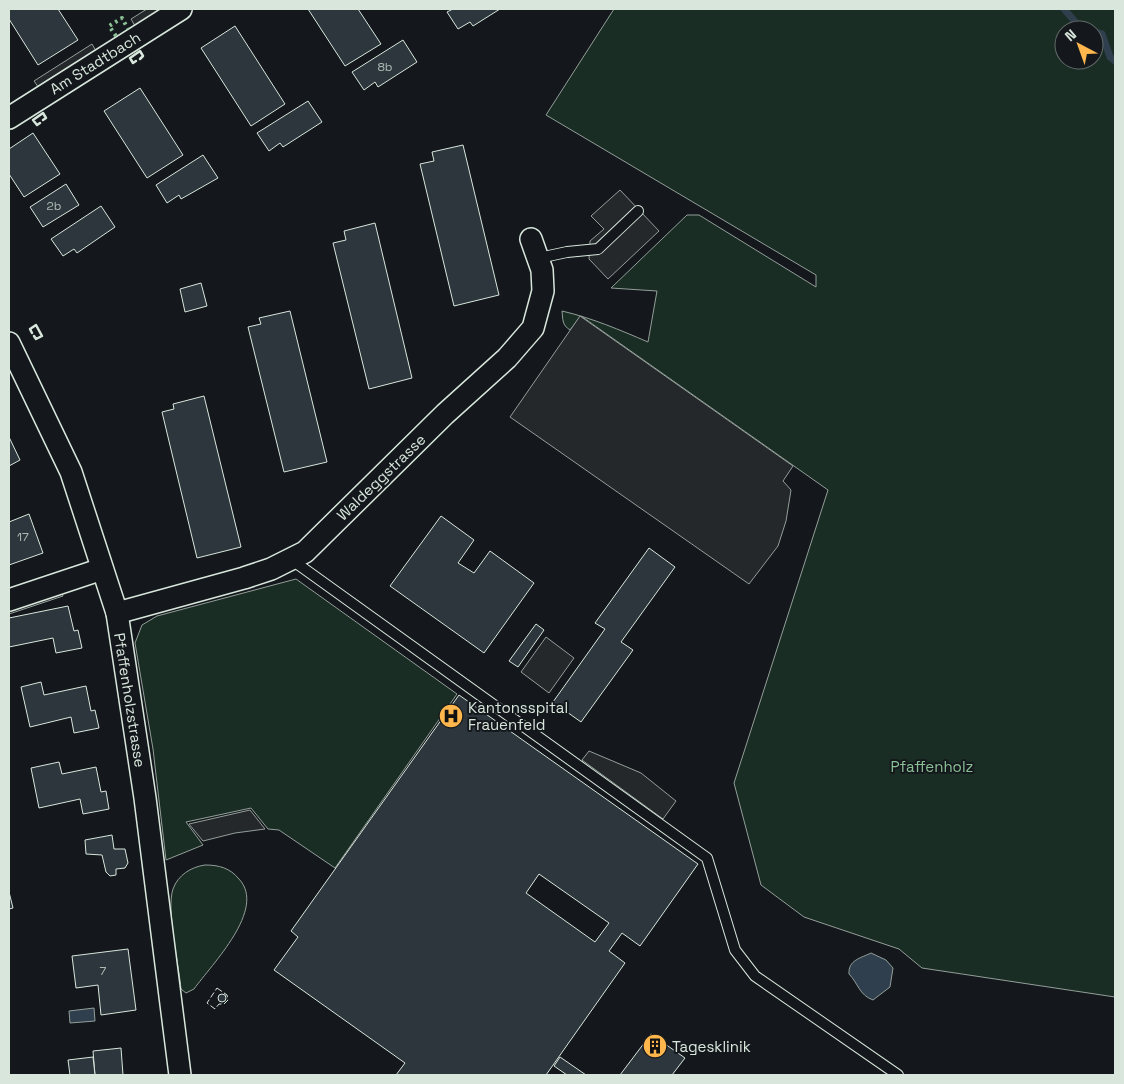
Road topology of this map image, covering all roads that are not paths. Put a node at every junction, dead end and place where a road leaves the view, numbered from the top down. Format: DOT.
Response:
graph roads {
  1 [pos="181,9"];
  2 [pos="9,118"];
  3 [pos="638,211"];
  4 [pos="535,248"];
  5 [pos="9,343"];
  6 [pos="292,560"];
  7 [pos="102,569"];
  8 [pos="9,600"];
  9 [pos="117,613"];
  10 [pos="180,1075"];
  11 [pos="898,1075"];
  1 -- 2 [label="street, Am Stadtbach"];
  3 -- 4 [label="lane"];
  4 -- 6 [label="street, Waldeggstrasse"];
  5 -- 7 [label="street, Pfaffenholzstrasse"];
  6 -- 9 [label="street, Waldeggstrasse"];
  6 -- 11 [label="lane"];
  7 -- 8 [label="street"];
  7 -- 9 [label="street, Pfaffenholzstrasse"];
  9 -- 10 [label="street, Pfaffenholzstrasse"];
}
